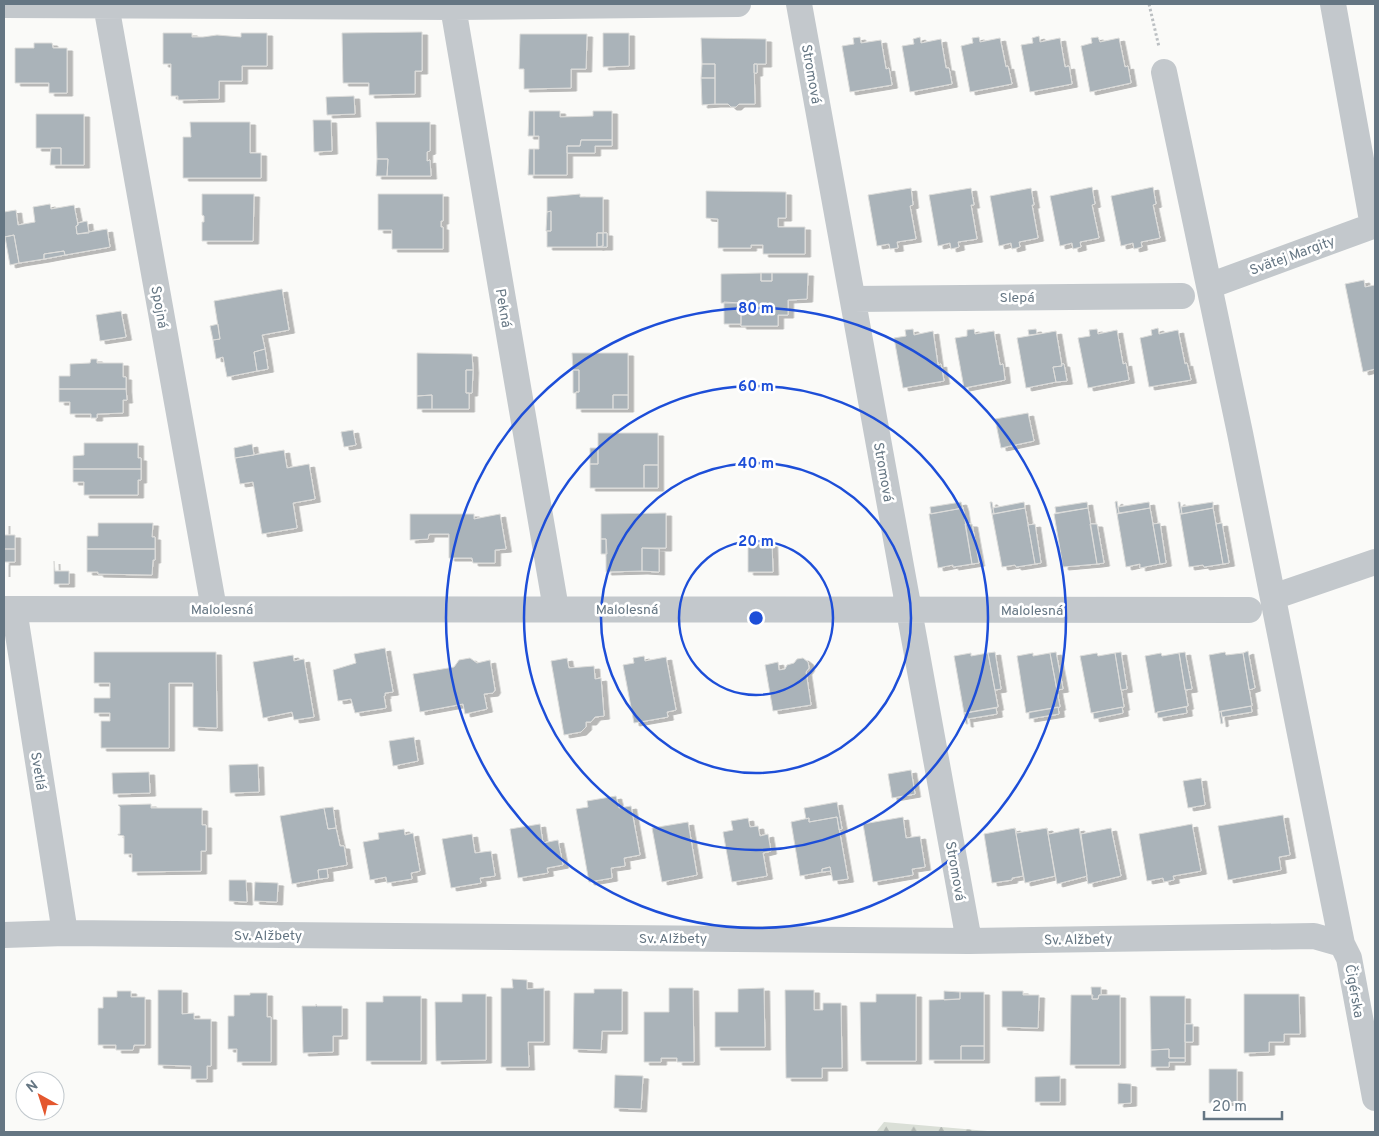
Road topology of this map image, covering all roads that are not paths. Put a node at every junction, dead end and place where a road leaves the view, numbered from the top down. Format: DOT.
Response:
graph roads {
  1 [pos="4,4"];
  2 [pos="738,4"];
  3 [pos="799,4"];
  4 [pos="1333,4"];
  5 [pos="106,5"];
  6 [pos="453,7"];
  7 [pos="1164,72"];
  8 [pos="1374,226"];
  9 [pos="1209,286"];
  10 [pos="1182,296"];
  11 [pos="853,299"];
  12 [pos="1375,562"];
  13 [pos="1273,597"];
  14 [pos="9,609"];
  15 [pos="214,609"];
  16 [pos="556,610"];
  17 [pos="909,610"];
  18 [pos="1249,610"];
  19 [pos="65,933"];
  20 [pos="4,935"];
  21 [pos="969,941"];
  22 [pos="1342,944"];
  23 [pos="1375,1092"];
  1 -- 5 [label="street"];
  2 -- 6 [label="street"];
  3 -- 11 [label="street, Stromová"];
  4 -- 8 [label="street"];
  5 -- 6 [label="street"];
  5 -- 15 [label="street, Spojná"];
  6 -- 16 [label="street, Pekná"];
  7 -- 9 [label="street, Čigérska"];
  8 -- 9 [label="street, Svätej Margity"];
  9 -- 13 [label="street, Čigérska"];
  10 -- 11 [label="street, Slepá"];
  11 -- 17 [label="street, Stromová"];
  12 -- 13 [label="street"];
  13 -- 22 [label="street, Čigérska"];
  14 -- 15 [label="street, Malolesná"];
  14 -- 19 [label="street, Svetlá"];
  15 -- 16 [label="street, Malolesná"];
  16 -- 17 [label="street, Malolesná"];
  17 -- 18 [label="street, Malolesná"];
  17 -- 21 [label="street, Stromová"];
  19 -- 20 [label="street, Sv. Alžbety"];
  19 -- 21 [label="street, Sv. Alžbety"];
  21 -- 22 [label="street, Sv. Alžbety"];
  22 -- 23 [label="street, Čigérska"];
}
